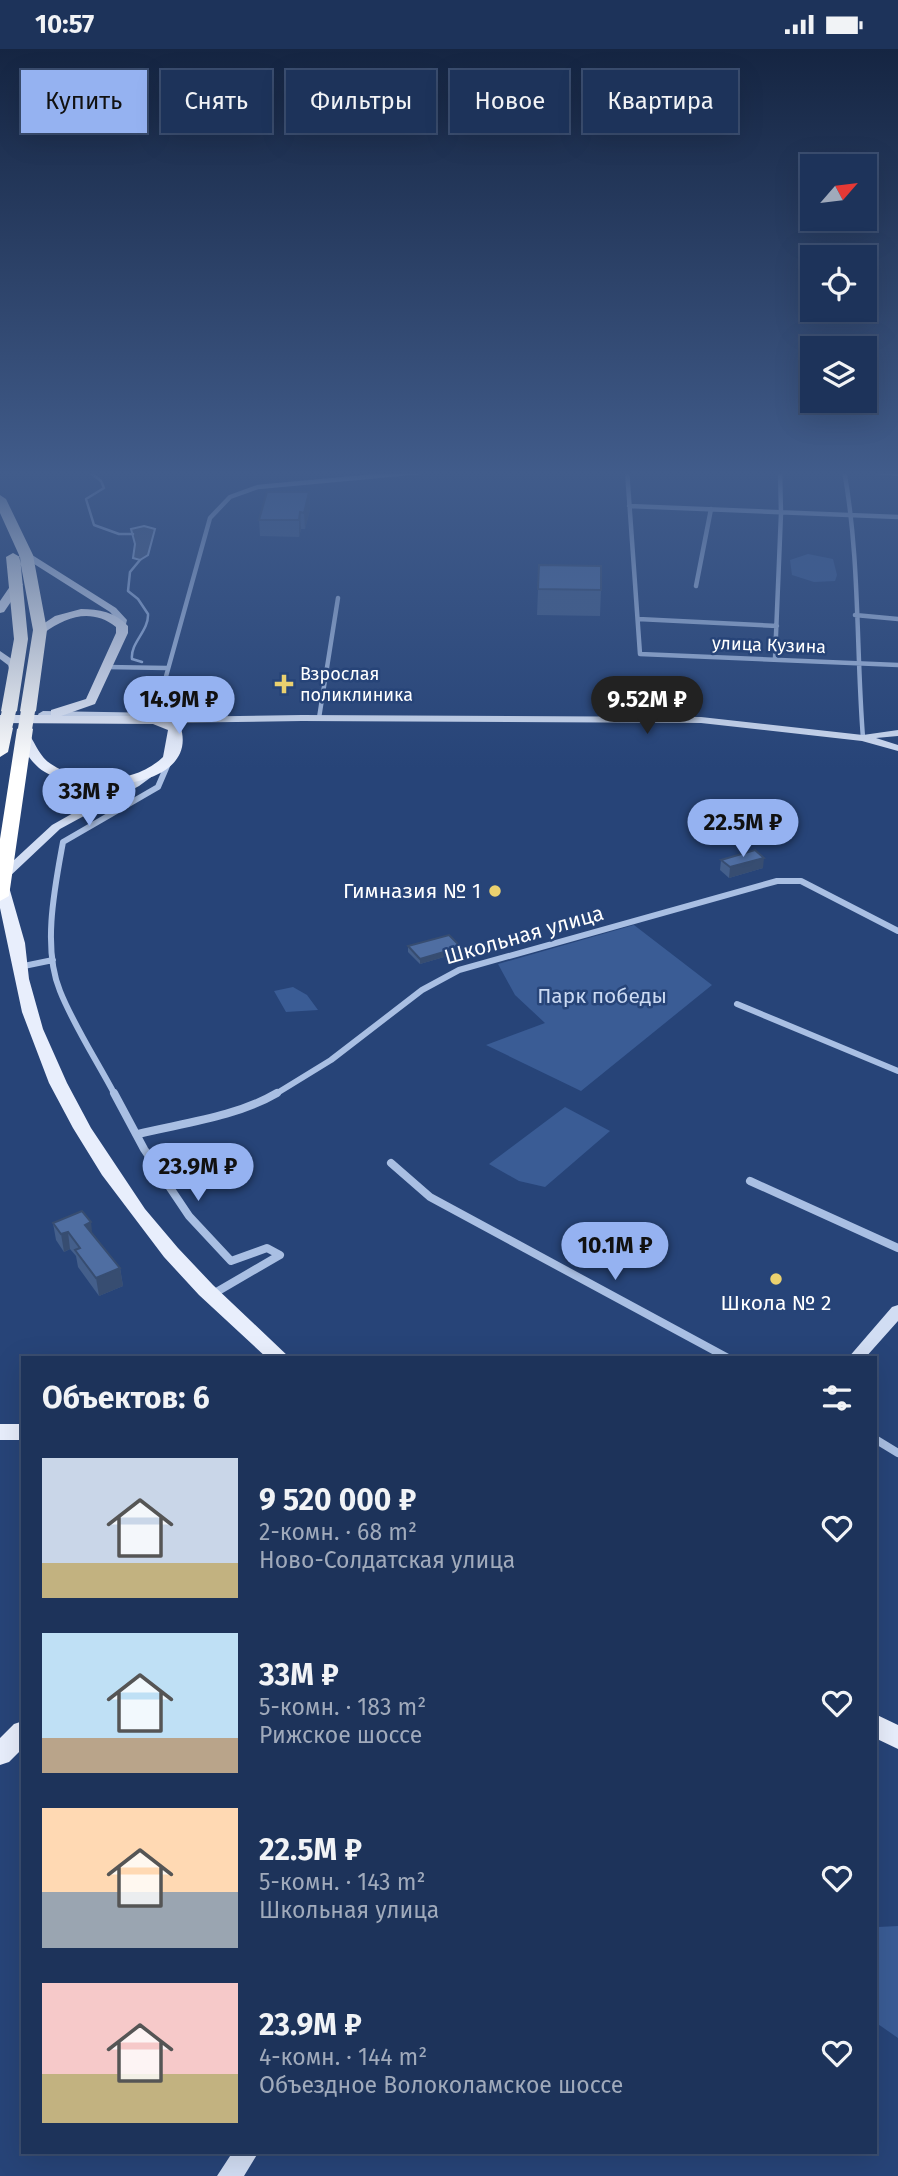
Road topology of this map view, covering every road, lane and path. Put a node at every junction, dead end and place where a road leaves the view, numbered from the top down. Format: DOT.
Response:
graph roads {
  1 [pos="14,569"];
  2 [pos="29,569"];
  3 [pos="49,569"];
  4 [pos="195,569"];
  5 [pos="634,569"];
  6 [pos="699,569"];
  7 [pos="779,569"];
  8 [pos="854,569"];
  9 [pos="17,584"];
  10 [pos="696,586"];
  11 [pos="338,598"];
  12 [pos="0,610"];
  13 [pos="855,615"];
  14 [pos="638,619"];
  15 [pos="898,619"];
  16 [pos="122,626"];
  17 [pos="777,626"];
  18 [pos="40,630"];
  19 [pos="0,654"];
  20 [pos="775,659"];
  21 [pos="857,663"];
  22 [pos="898,665"];
  23 [pos="106,667"];
  24 [pos="167,668"];
  25 [pos="16,676"];
  26 [pos="91,701"];
  27 [pos="36,713"];
  28 [pos="121,715"];
  29 [pos="155,718"];
  30 [pos="237,718"];
  31 [pos="319,718"];
  32 [pos="3,719"];
  33 [pos="202,720"];
  34 [pos="175,728"];
  35 [pos="24,733"];
  36 [pos="898,733"];
  37 [pos="863,738"];
  38 [pos="898,748"];
  39 [pos="0,752"];
  40 [pos="172,755"];
  41 [pos="161,767"];
  42 [pos="2,886"];
  43 [pos="898,931"];
  44 [pos="53,960"];
  45 [pos="19,967"];
  46 [pos="737,1004"];
  47 [pos="898,1071"];
  48 [pos="138,1134"];
  49 [pos="391,1163"];
  50 [pos="750,1181"];
  51 [pos="898,1248"];
  52 [pos="213,1295"];
  53 [pos="898,1311"];
  54 [pos="278,1356"];
  55 [pos="724,1356"];
  56 [pos="858,1356"];
  57 [pos="0,1432"];
  58 [pos="21,1432"];
  59 [pos="877,1440"];
  60 [pos="898,1453"];
  61 [pos="877,1726"];
  62 [pos="21,1733"];
  63 [pos="898,1738"];
  64 [pos="0,1753"];
  65 [pos="245,2154"];
  66 [pos="229,2176"];
  1 -- 9 [label="highway"];
  2 -- 18 [label="highway"];
  3 -- 16 [label="main road"];
  4 -- 24 [label="street"];
  5 -- 14 [label="street"];
  6 -- 10 [label="street"];
  7 -- 17 [label="street"];
  8 -- 13 [label="street"];
  9 -- 12 [label="main road"];
  9 -- 25 [label="highway"];
  11 -- 31 [label="street"];
  13 -- 15 [label="street"];
  13 -- 21 [label="street"];
  14 -- 17 [label="street"];
  14 -- 20 [label="street, улица Кузина"];
  16 -- 18 [label="main road"];
  16 -- 23 [label="main road"];
  17 -- 20 [label="street"];
  18 -- 27 [label="highway"];
  19 -- 25 [label="main road"];
  20 -- 21 [label="street, улица Кузина"];
  21 -- 22 [label="street, улица Кузина"];
  21 -- 37 [label="street"];
  23 -- 24 [label="street"];
  23 -- 26 [label="main road"];
  24 -- 29 [label="street"];
  25 -- 32 [label="highway"];
  26 -- 27 [label="main road"];
  26 -- 28 [label="main road"];
  27 -- 28 [label="main road"];
  27 -- 32 [label="main road"];
  27 -- 35 [label="highway, bridge"];
  28 -- 29 [label="main road"];
  29 -- 30 [label="main road"];
  29 -- 32 [label="main road"];
  29 -- 33 [label="main road"];
  29 -- 34 [label="main road"];
  30 -- 31 [label="main road"];
  30 -- 33 [label="main road"];
  31 -- 37 [label="main road"];
  32 -- 39 [label="highway"];
  33 -- 34 [label="main road"];
  34 -- 40 [label="main road"];
  35 -- 41 [label="main road"];
  35 -- 42 [label="highway"];
  36 -- 37 [label="main road"];
  37 -- 38 [label="main road"];
  40 -- 41 [label="main road"];
  40 -- 44 [label="street"];
  41 -- 42 [label="main road"];
  42 -- 45 [label="main road"];
  43 -- 48 [label="street, Школьная улица"];
  44 -- 45 [label="street"];
  44 -- 48 [label="street"];
  45 -- 52 [label="main road"];
  46 -- 47 [label="street"];
  48 -- 52 [label="street"];
  49 -- 55 [label="street"];
  50 -- 51 [label="street"];
  52 -- 54 [label="main road"];
  53 -- 56 [label="main road"];
  57 -- 58 [label="main road"];
  59 -- 60 [label="street"];
  61 -- 63 [label="main road"];
  62 -- 64 [label="main road"];
  65 -- 66 [label="main road"];
}
